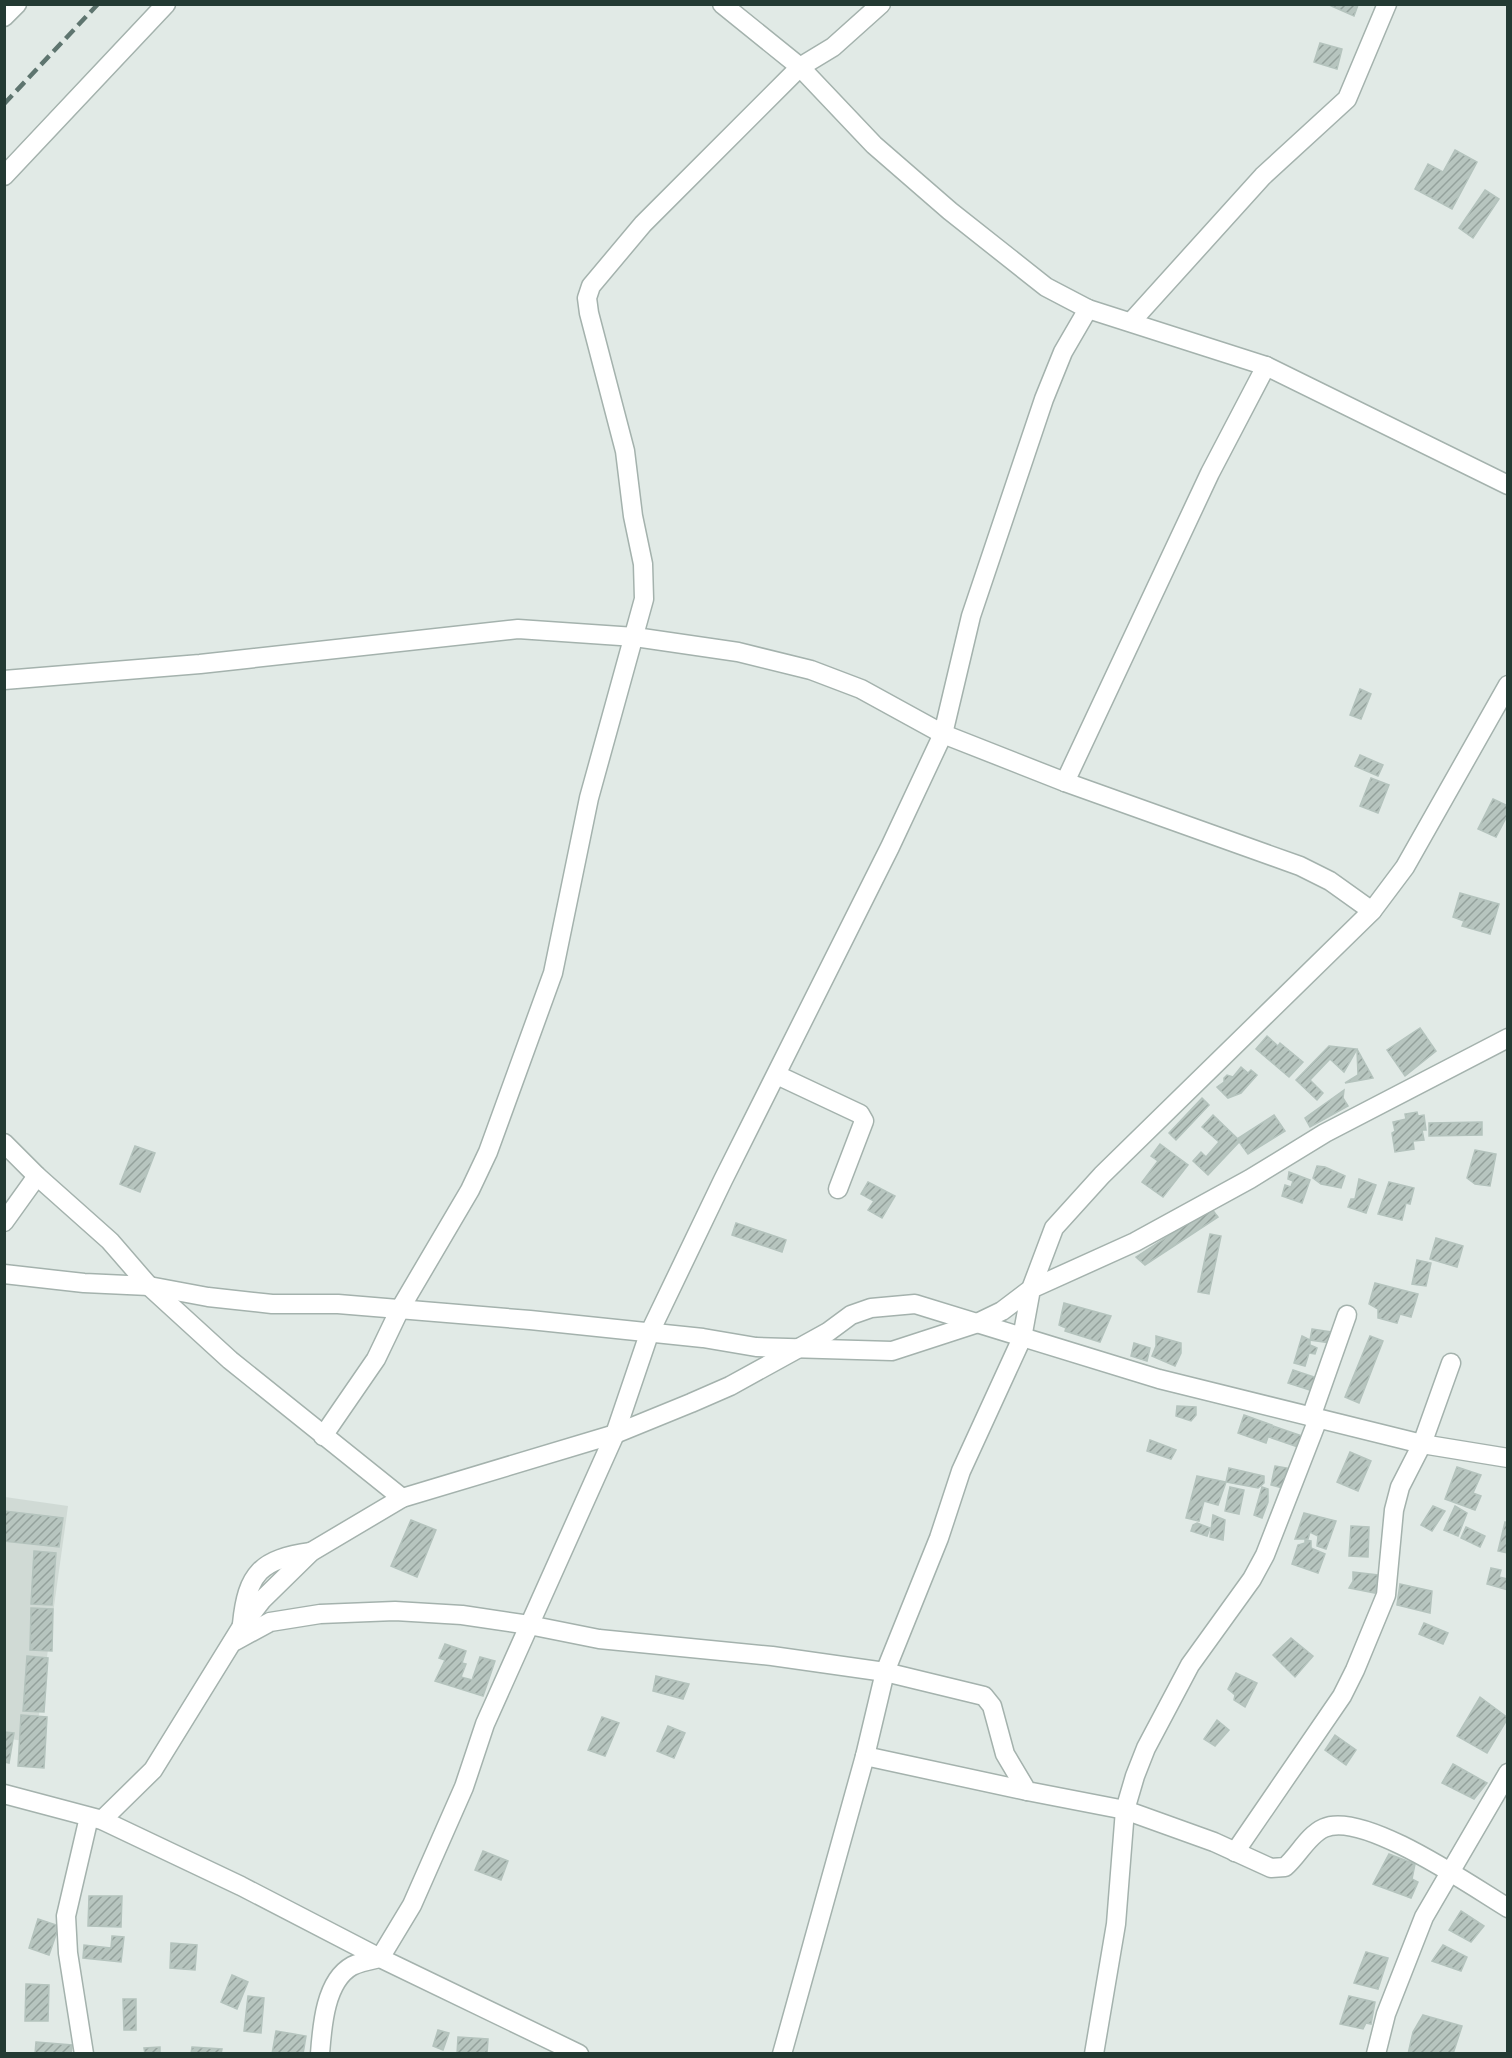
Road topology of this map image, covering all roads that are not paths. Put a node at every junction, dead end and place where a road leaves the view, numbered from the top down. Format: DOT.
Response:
graph roads {
  1 [pos="17,4"];
  2 [pos="166,4"];
  3 [pos="722,4"];
  4 [pos="881,4"];
  5 [pos="1387,4"];
  6 [pos="4,17"];
  7 [pos="800,67"];
  8 [pos="4,176"];
  9 [pos="1088,309"];
  10 [pos="1131,322"];
  11 [pos="1266,366"];
  12 [pos="1508,485"];
  13 [pos="635,637"];
  14 [pos="4,680"];
  15 [pos="1508,685"];
  16 [pos="943,734"];
  17 [pos="1065,782"];
  18 [pos="1372,911"];
  19 [pos="1508,1038"];
  20 [pos="777,1075"];
  21 [pos="4,1143"];
  22 [pos="37,1176"];
  23 [pos="838,1189"];
  24 [pos="4,1222"];
  25 [pos="4,1274"];
  26 [pos="149,1286"];
  27 [pos="1031,1289"];
  28 [pos="400,1309"];
  29 [pos="1347,1315"];
  30 [pos="975,1324"];
  31 [pos="649,1334"];
  32 [pos="1022,1338"];
  33 [pos="795,1350"];
  34 [pos="1451,1364"];
  35 [pos="1315,1418"];
  36 [pos="615,1434"];
  37 [pos="323,1436"];
  38 [pos="1422,1444"];
  39 [pos="1508,1458"];
  40 [pos="402,1498"];
  41 [pos="529,1625"];
  42 [pos="237,1634"];
  43 [pos="885,1672"];
  44 [pos="865,1756"];
  45 [pos="1508,1773"];
  46 [pos="1027,1791"];
  47 [pos="4,1794"];
  48 [pos="1125,1810"];
  49 [pos="95,1819"];
  50 [pos="1236,1852"];
  51 [pos="1450,1871"];
  52 [pos="1508,1908"];
  53 [pos="380,1958"];
  54 [pos="84,2054"];
  55 [pos="320,2054"];
  56 [pos="579,2054"];
  57 [pos="782,2054"];
  58 [pos="1094,2054"];
  59 [pos="1376,2054"];
  1 -- 6 [label="street"];
  2 -- 8 [label="street"];
  3 -- 7 [label="street"];
  4 -- 7 [label="street"];
  5 -- 10 [label="street"];
  7 -- 9 [label="street"];
  7 -- 13 [label="street"];
  9 -- 10 [label="street"];
  9 -- 16 [label="street"];
  10 -- 11 [label="street"];
  11 -- 12 [label="street"];
  11 -- 17 [label="street"];
  13 -- 14 [label="street"];
  13 -- 16 [label="street"];
  13 -- 28 [label="street"];
  15 -- 18 [label="street"];
  16 -- 17 [label="street"];
  16 -- 20 [label="street"];
  17 -- 18 [label="street"];
  18 -- 27 [label="street"];
  19 -- 27 [label="street"];
  20 -- 23 [label="street"];
  20 -- 31 [label="street"];
  21 -- 22 [label="street"];
  22 -- 24 [label="street"];
  22 -- 26 [label="street"];
  25 -- 26 [label="street"];
  26 -- 28 [label="street"];
  26 -- 37 [label="street"];
  27 -- 30 [label="street"];
  27 -- 32 [label="street"];
  28 -- 31 [label="street"];
  28 -- 37 [label="street"];
  29 -- 35 [label="street"];
  30 -- 32 [label="street"];
  30 -- 33 [label="street"];
  30 -- 33 [label="street"];
  31 -- 33 [label="street"];
  31 -- 36 [label="street"];
  32 -- 35 [label="street"];
  32 -- 43 [label="street"];
  33 -- 36 [label="street"];
  34 -- 38 [label="street"];
  35 -- 38 [label="street"];
  35 -- 48 [label="street"];
  36 -- 40 [label="street"];
  36 -- 41 [label="street"];
  37 -- 40 [label="street"];
  38 -- 39 [label="street"];
  38 -- 50 [label="street"];
  40 -- 42 [label="street"];
  41 -- 42 [label="street"];
  41 -- 43 [label="street"];
  41 -- 53 [label="street"];
  42 -- 49 [label="street"];
  43 -- 44 [label="street"];
  43 -- 46 [label="street"];
  44 -- 46 [label="street"];
  44 -- 57 [label="street"];
  45 -- 51 [label="street"];
  46 -- 48 [label="street"];
  47 -- 49 [label="street"];
  48 -- 50 [label="street"];
  48 -- 58 [label="street"];
  49 -- 53 [label="street"];
  49 -- 54 [label="street"];
  50 -- 51 [label="street"];
  51 -- 52 [label="street"];
  51 -- 59 [label="street"];
  53 -- 55 [label="street"];
  53 -- 56 [label="street"];
}
